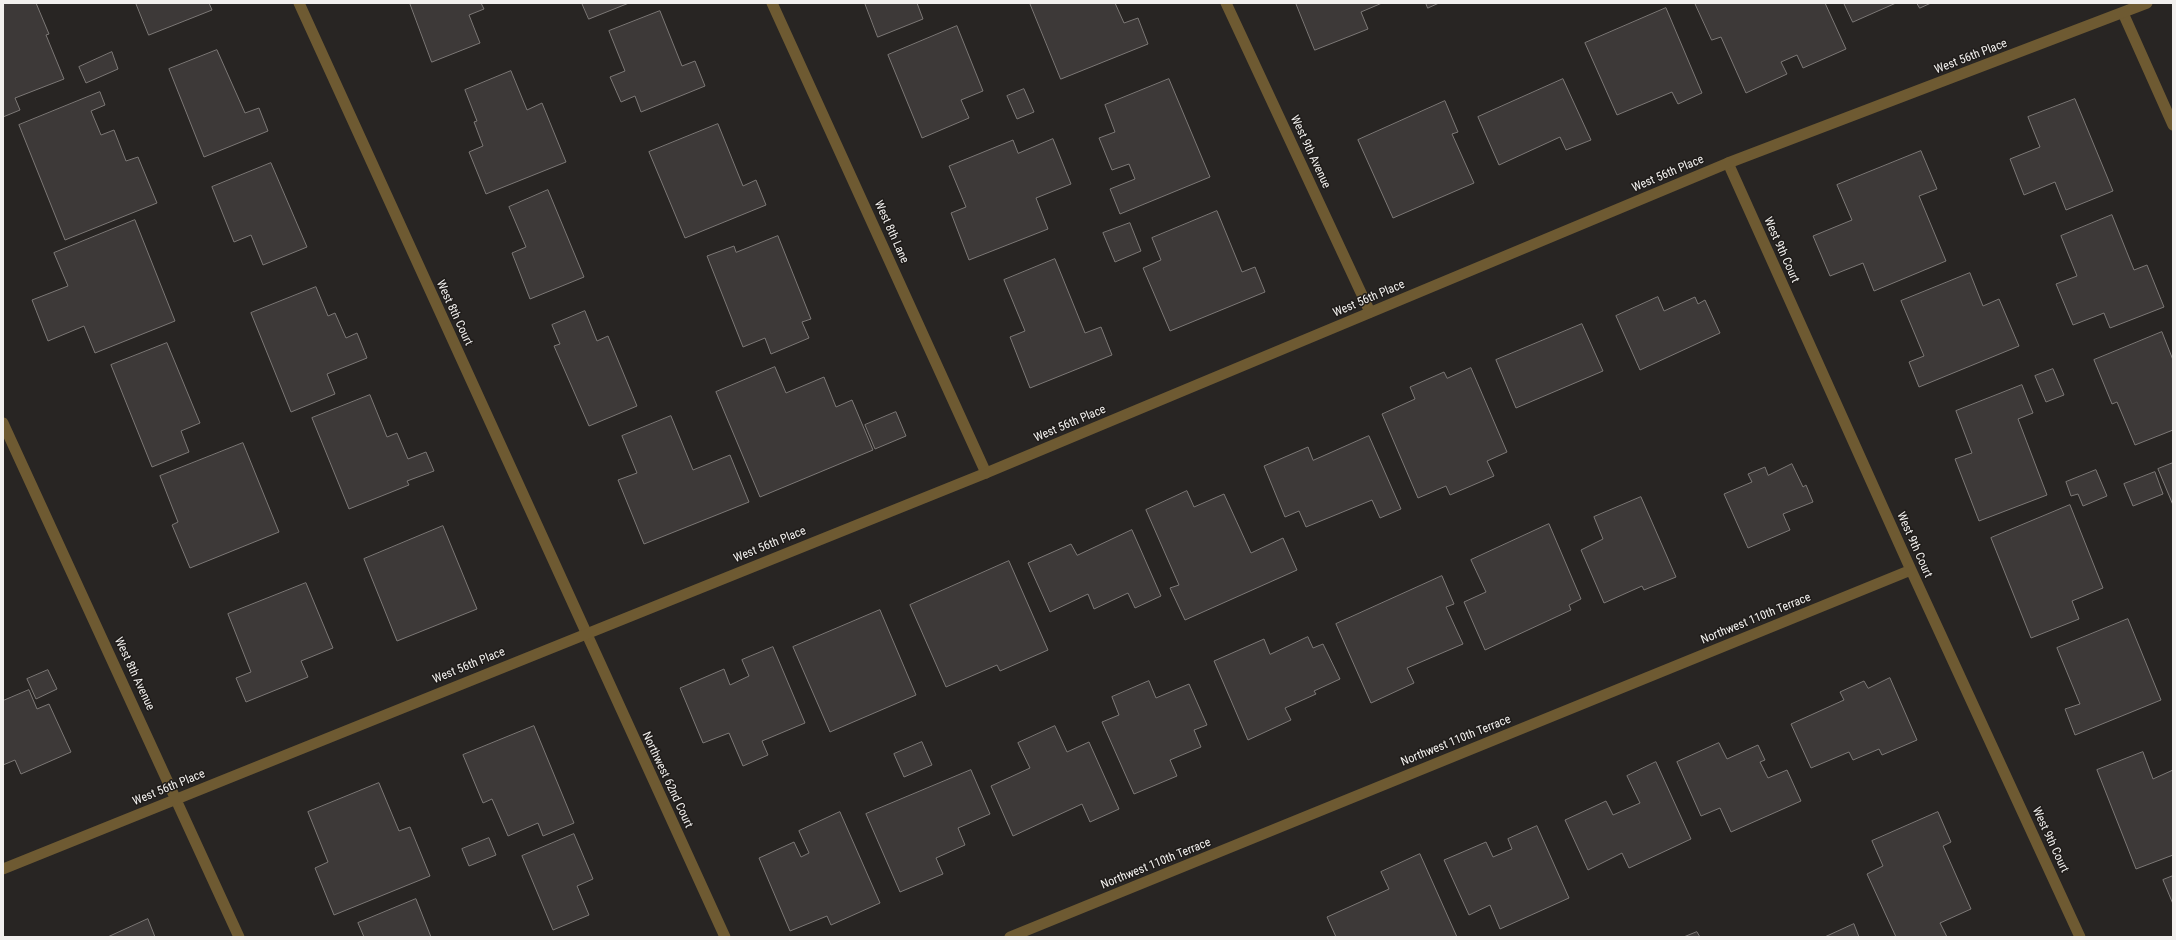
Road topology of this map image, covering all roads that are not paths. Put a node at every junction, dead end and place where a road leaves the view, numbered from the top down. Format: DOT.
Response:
graph roads {
  1 [pos="299,3"];
  2 [pos="772,3"];
  3 [pos="1226,3"];
  4 [pos="2147,3"];
  5 [pos="2123,13"];
  6 [pos="2173,125"];
  7 [pos="1728,163"];
  8 [pos="1370,312"];
  9 [pos="3,423"];
  10 [pos="986,473"];
  11 [pos="1911,570"];
  12 [pos="586,633"];
  13 [pos="177,798"];
  14 [pos="3,869"];
  15 [pos="239,937"];
  16 [pos="725,937"];
  17 [pos="1010,937"];
  18 [pos="2080,937"];
  1 -- 12 [label="street, West 8th Court"];
  2 -- 10 [label="street, West 8th Lane"];
  3 -- 8 [label="street, West 9th Avenue"];
  4 -- 5 [label="street, West 56th Place"];
  5 -- 6 [label="street"];
  5 -- 7 [label="street, West 56th Place"];
  7 -- 8 [label="street, West 56th Place"];
  7 -- 11 [label="street, West 9th Court"];
  8 -- 10 [label="street, West 56th Place"];
  9 -- 13 [label="street, West 8th Avenue"];
  10 -- 12 [label="street, West 56th Place"];
  11 -- 17 [label="street, Northwest 110th Terrace"];
  11 -- 18 [label="street, West 9th Court"];
  12 -- 13 [label="street, West 56th Place"];
  12 -- 16 [label="street, Northwest 62nd Court"];
  13 -- 14 [label="street, West 56th Place"];
  13 -- 15 [label="street, West 8th Avenue"];
}
